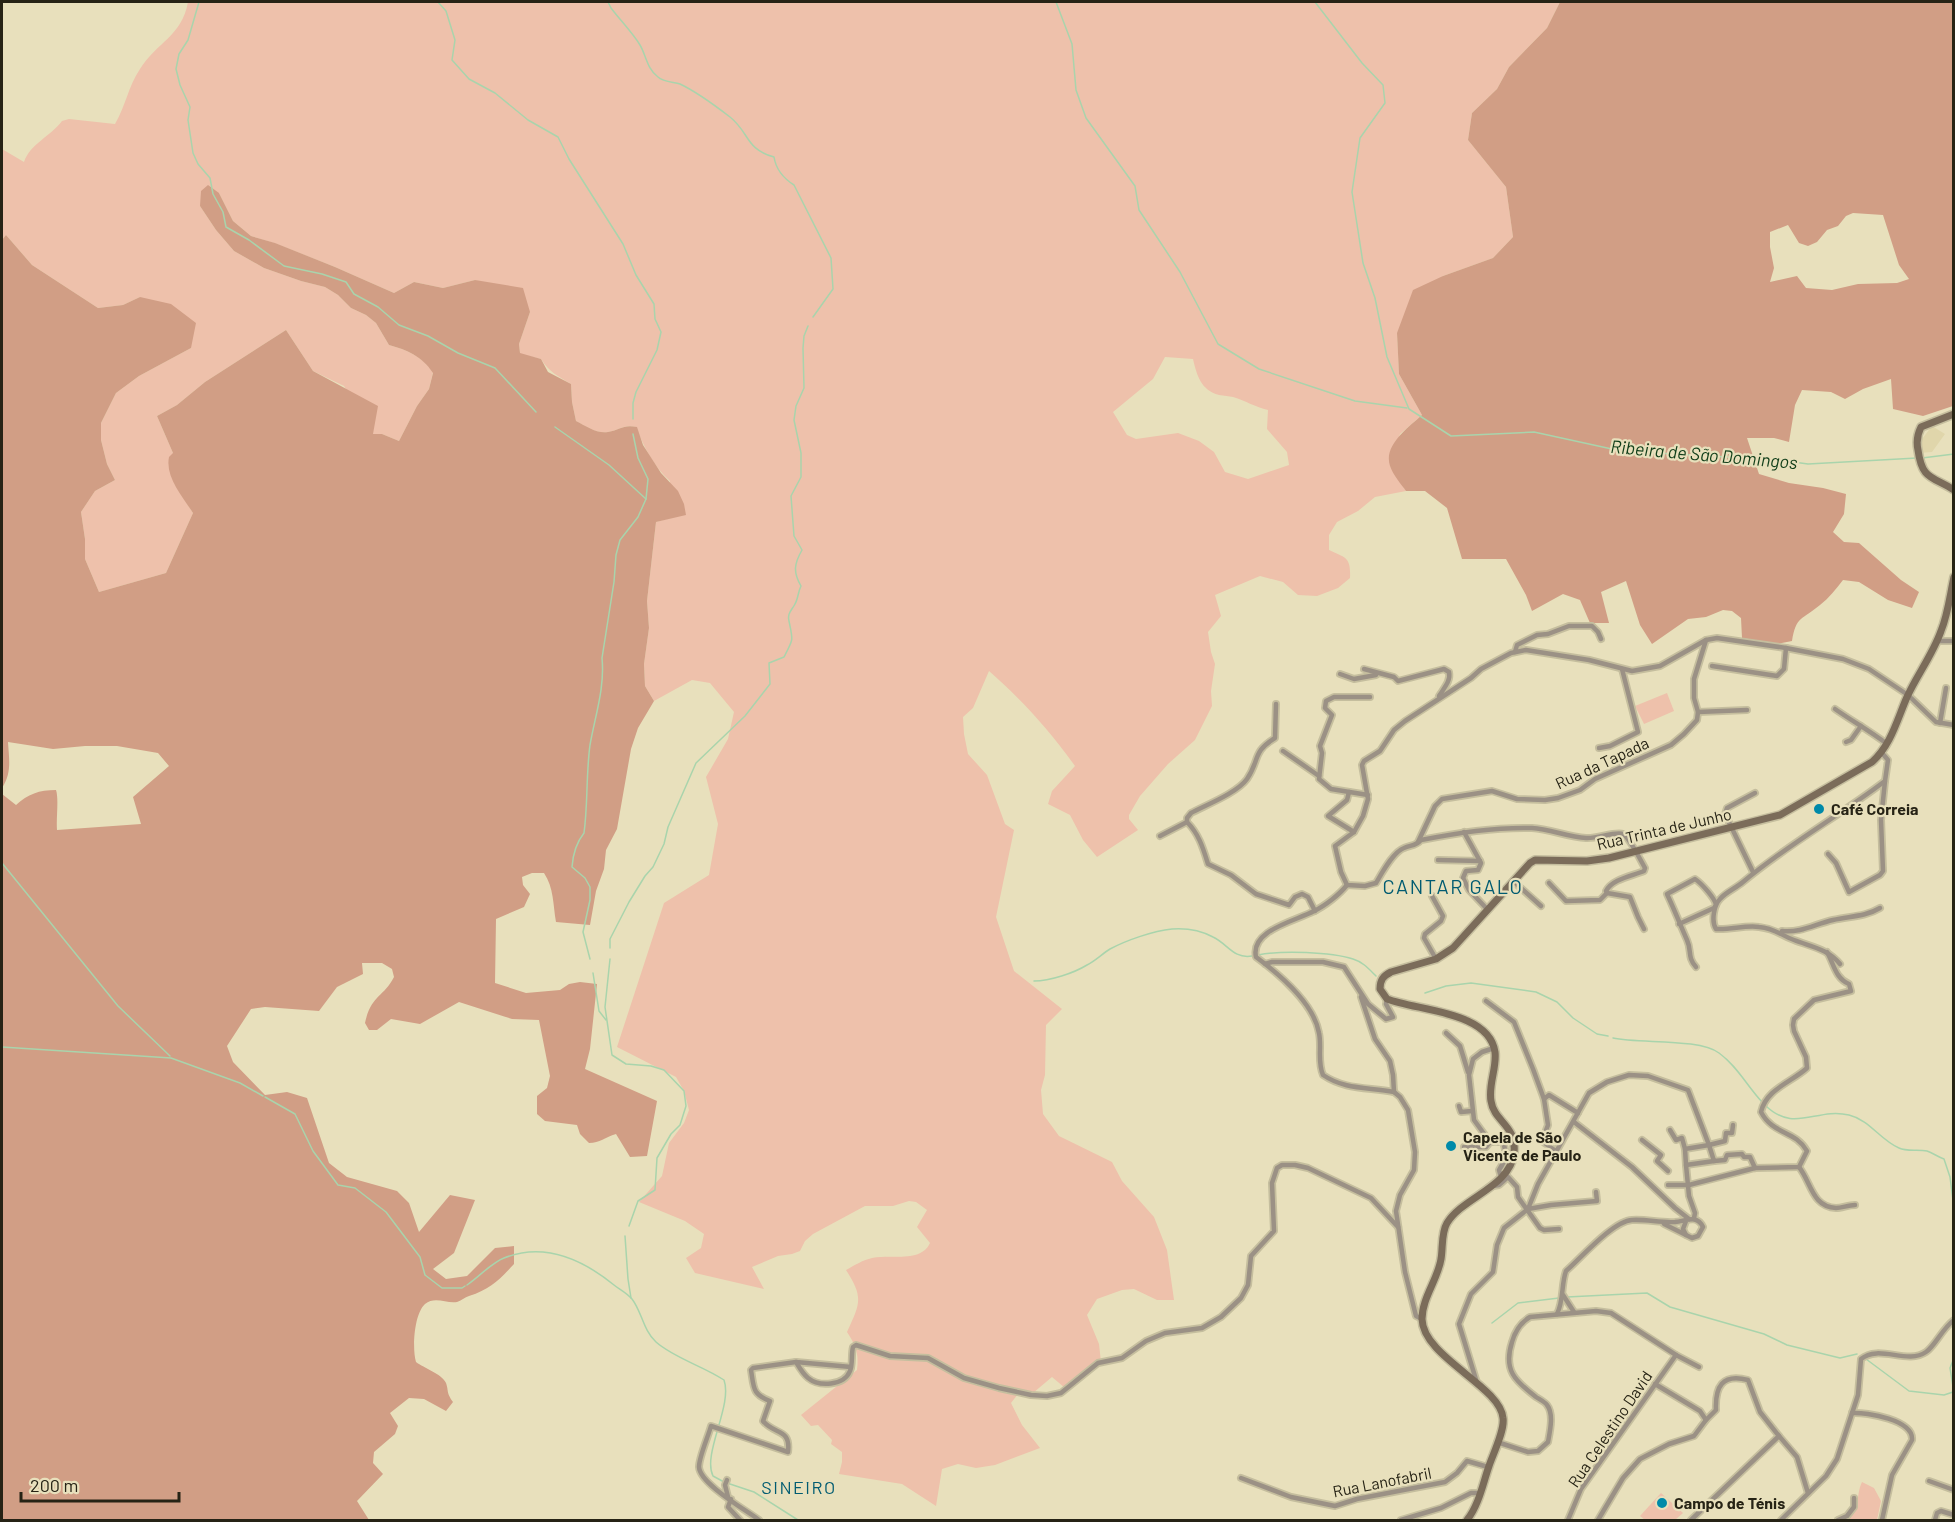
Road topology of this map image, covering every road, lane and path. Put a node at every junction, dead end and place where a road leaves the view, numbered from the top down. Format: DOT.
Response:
graph roads {
  1 [pos="1953,414"];
  2 [pos="1953,490"];
  3 [pos="1953,577"];
  4 [pos="1601,639"];
  5 [pos="1706,640"];
  6 [pos="1953,640"];
  7 [pos="1937,641"];
  8 [pos="1786,648"];
  9 [pos="1515,652"];
  10 [pos="1712,666"];
  11 [pos="1364,669"];
  12 [pos="1622,669"];
  13 [pos="1340,674"];
  14 [pos="1378,674"];
  15 [pos="1946,688"];
  16 [pos="1908,695"];
  17 [pos="1370,697"];
  18 [pos="1438,698"];
  19 [pos="1276,704"];
  20 [pos="1835,709"];
  21 [pos="1747,710"];
  22 [pos="1698,712"];
  23 [pos="1940,723"];
  24 [pos="1953,725"];
  25 [pos="1861,726"];
  26 [pos="1846,742"];
  27 [pos="1887,744"];
  28 [pos="1599,748"];
  29 [pos="1283,751"];
  30 [pos="1882,753"];
  31 [pos="1319,776"];
  32 [pos="1885,781"];
  33 [pos="1349,792"];
  34 [pos="1755,793"];
  35 [pos="1368,795"];
  36 [pos="1187,822"];
  37 [pos="1731,828"];
  38 [pos="1354,832"];
  39 [pos="1464,832"];
  40 [pos="1160,836"];
  41 [pos="1417,844"];
  42 [pos="1635,852"];
  43 [pos="1828,854"];
  44 [pos="1438,860"];
  45 [pos="1480,861"];
  46 [pos="1753,872"];
  47 [pos="1513,881"];
  48 [pos="1549,883"];
  49 [pos="1347,885"];
  50 [pos="1607,893"];
  51 [pos="1432,896"];
  52 [pos="1716,905"];
  53 [pos="1541,906"];
  54 [pos="1880,908"];
  55 [pos="1487,909"];
  56 [pos="1315,911"];
  57 [pos="1679,924"];
  58 [pos="1644,928"];
  59 [pos="1779,931"];
  60 [pos="1827,952"];
  61 [pos="1436,959"];
  62 [pos="1265,964"];
  63 [pos="1840,964"];
  64 [pos="1696,967"];
  65 [pos="1360,993"];
  66 [pos="1387,999"];
  67 [pos="1486,1001"];
  68 [pos="1446,1033"];
  69 [pos="1494,1048"];
  70 [pos="1469,1075"];
  71 [pos="1394,1092"];
  72 [pos="1544,1099"];
  73 [pos="1458,1106"];
  74 [pos="1472,1111"];
  75 [pos="1578,1113"];
  76 [pos="1575,1122"];
  77 [pos="1733,1125"];
  78 [pos="1670,1130"];
  79 [pos="1642,1140"];
  80 [pos="1490,1142"];
  81 [pos="1709,1144"];
  82 [pos="1464,1147"];
  83 [pos="1685,1149"];
  84 [pos="1557,1152"];
  85 [pos="1714,1161"];
  86 [pos="1686,1165"];
  87 [pos="1799,1167"];
  88 [pos="1755,1168"];
  89 [pos="1668,1171"];
  90 [pos="1501,1177"];
  91 [pos="1668,1185"];
  92 [pos="1689,1185"];
  93 [pos="1491,1186"];
  94 [pos="1596,1192"];
  95 [pos="1855,1205"];
  96 [pos="1675,1208"];
  97 [pos="1528,1209"];
  98 [pos="1690,1219"];
  99 [pos="1670,1222"];
  100 [pos="1662,1223"];
  101 [pos="1398,1227"];
  102 [pos="1559,1229"];
  103 [pos="1686,1235"];
  104 [pos="1563,1295"];
  105 [pos="1575,1312"];
  106 [pos="1557,1314"];
  107 [pos="1422,1319"];
  108 [pos="1953,1320"];
  109 [pos="1676,1355"];
  110 [pos="796,1362"];
  111 [pos="851,1367"];
  112 [pos="1699,1367"];
  113 [pos="1655,1383"];
  114 [pos="1478,1385"];
  115 [pos="1852,1413"];
  116 [pos="1706,1420"];
  117 [pos="1779,1436"];
  118 [pos="1497,1442"];
  119 [pos="1488,1467"];
  120 [pos="1241,1478"];
  121 [pos="1929,1481"];
  122 [pos="726,1483"];
  123 [pos="1953,1490"];
  124 [pos="1479,1493"];
  125 [pos="1808,1493"];
  126 [pos="729,1498"];
  127 [pos="1854,1498"];
  128 [pos="1953,1515"];
  129 [pos="1693,1519"];
  130 [pos="1599,1520"];
  131 [pos="740,1521"];
  132 [pos="759,1521"];
  133 [pos="1401,1521"];
  134 [pos="1467,1521"];
  135 [pos="1568,1521"];
  136 [pos="1781,1521"];
  137 [pos="1838,1521"];
  138 [pos="1882,1521"];
  139 [pos="1935,1521"];
  1 -- 2 [label="street"];
  3 -- 7 [label="street, Rua Trinta de Junho"];
  4 -- 9 [label="street"];
  5 -- 8 [label="street"];
  5 -- 12 [label="street"];
  5 -- 22 [label="street"];
  6 -- 7 [label="street"];
  7 -- 16 [label="street, Rua Trinta de Junho"];
  8 -- 10 [label="street"];
  8 -- 16 [label="street"];
  9 -- 12 [label="street"];
  9 -- 18 [label="street"];
  11 -- 14 [label="street"];
  12 -- 28 [label="street"];
  13 -- 14 [label="street"];
  14 -- 18 [label="street"];
  15 -- 23 [label="street"];
  16 -- 23 [label="street"];
  16 -- 27 [label="street, Rua Trinta de Junho"];
  17 -- 31 [label="street"];
  18 -- 35 [label="street"];
  19 -- 36 [label="street"];
  20 -- 25 [label="street"];
  21 -- 22 [label="street"];
  22 -- 41 [label="street, Rua da Tapada"];
  23 -- 24 [label="street"];
  25 -- 26 [label="street"];
  25 -- 27 [label="street"];
  27 -- 30 [label="street, Rua Trinta de Junho"];
  29 -- 31 [label="street"];
  30 -- 32 [label="street"];
  30 -- 37 [label="street, Rua Trinta de Junho"];
  31 -- 33 [label="street"];
  32 -- 43 [label="street"];
  32 -- 46 [label="street"];
  33 -- 35 [label="street"];
  33 -- 38 [label="street"];
  34 -- 37 [label="street"];
  35 -- 38 [label="street"];
  36 -- 40 [label="street"];
  36 -- 56 [label="street"];
  37 -- 42 [label="street, Rua Trinta de Junho"];
  37 -- 46 [label="street"];
  38 -- 49 [label="street"];
  39 -- 41 [label="street"];
  39 -- 42 [label="street"];
  39 -- 45 [label="street"];
  41 -- 49 [label="street"];
  42 -- 47 [label="street, Rua Trinta de Junho"];
  42 -- 50 [label="street"];
  44 -- 45 [label="street"];
  45 -- 55 [label="street"];
  46 -- 52 [label="street"];
  47 -- 53 [label="street"];
  47 -- 55 [label="street, Rua Trinta de Junho"];
  48 -- 50 [label="street"];
  49 -- 56 [label="street"];
  50 -- 58 [label="street"];
  51 -- 61 [label="street"];
  52 -- 57 [label="street"];
  52 -- 57 [label="street"];
  52 -- 59 [label="street"];
  54 -- 59 [label="street"];
  55 -- 61 [label="street, Rua Trinta de Junho"];
  56 -- 62 [label="street"];
  57 -- 64 [label="street"];
  59 -- 60 [label="street"];
  60 -- 63 [label="street"];
  60 -- 87 [label="street"];
  61 -- 66 [label="street, Rua Trinta de Junho"];
  62 -- 65 [label="street"];
  62 -- 71 [label="street"];
  65 -- 66 [label="street"];
  65 -- 71 [label="street"];
  66 -- 69 [label="street"];
  67 -- 72 [label="street"];
  68 -- 70 [label="street"];
  69 -- 70 [label="street"];
  69 -- 90 [label="street"];
  70 -- 74 [label="street"];
  71 -- 101 [label="street"];
  72 -- 75 [label="street"];
  72 -- 84 [label="street"];
  73 -- 74 [label="street"];
  74 -- 80 [label="street"];
  75 -- 76 [label="street"];
  75 -- 81 [label="street"];
  76 -- 84 [label="street"];
  76 -- 96 [label="street"];
  77 -- 81 [label="street"];
  78 -- 83 [label="street"];
  79 -- 89 [label="street"];
  80 -- 82 [label="street"];
  80 -- 90 [label="street"];
  81 -- 83 [label="street"];
  81 -- 85 [label="street"];
  83 -- 86 [label="street"];
  84 -- 97 [label="street"];
  85 -- 86 [label="street"];
  85 -- 88 [label="street"];
  86 -- 92 [label="street"];
  87 -- 88 [label="street"];
  87 -- 95 [label="street"];
  88 -- 92 [label="street"];
  90 -- 93 [label="street"];
  91 -- 92 [label="street"];
  92 -- 98 [label="street"];
  93 -- 97 [label="street"];
  93 -- 107 [label="street"];
  94 -- 97 [label="street"];
  96 -- 98 [label="street"];
  96 -- 99 [label="street"];
  97 -- 102 [label="street"];
  97 -- 114 [label="street"];
  98 -- 99 [label="street"];
  98 -- 103 [label="street"];
  98 -- 103 [label="street"];
  99 -- 100 [label="street"];
  100 -- 103 [label="street"];
  100 -- 104 [label="street"];
  101 -- 107 [label="street"];
  101 -- 111 [label="street"];
  104 -- 105 [label="street"];
  104 -- 106 [label="street"];
  105 -- 106 [label="street"];
  105 -- 109 [label="street"];
  106 -- 118 [label="street"];
  107 -- 114 [label="street"];
  108 -- 115 [label="street"];
  109 -- 112 [label="street"];
  109 -- 113 [label="street, Rua Celestino David"];
  110 -- 111 [label="street"];
  110 -- 111 [label="street"];
  110 -- 126 [label="street"];
  113 -- 116 [label="street"];
  113 -- 135 [label="street, Rua Celestino David"];
  114 -- 118 [label="street"];
  115 -- 125 [label="street"];
  115 -- 138 [label="street"];
  116 -- 117 [label="street"];
  116 -- 130 [label="street"];
  117 -- 125 [label="street"];
  117 -- 129 [label="street"];
  118 -- 119 [label="street"];
  119 -- 120 [label="street, Rua Lanofabril"];
  119 -- 124 [label="street"];
  121 -- 123 [label="street"];
  122 -- 126 [label="street"];
  124 -- 133 [label="street"];
  124 -- 134 [label="street"];
  125 -- 136 [label="street"];
  126 -- 131 [label="street"];
  126 -- 132 [label="street"];
  127 -- 137 [label="street"];
  128 -- 139 [label="street"];
}
